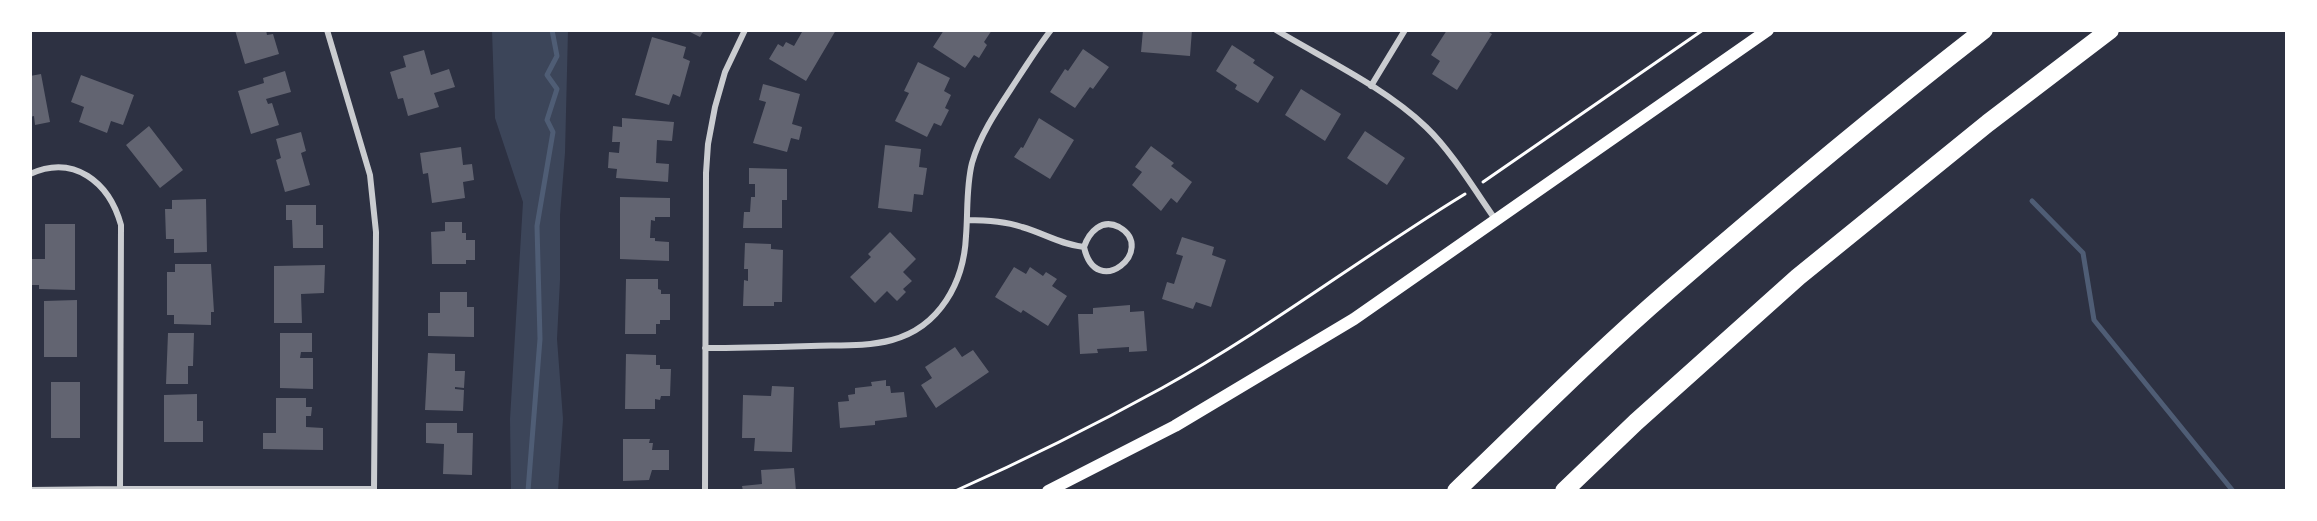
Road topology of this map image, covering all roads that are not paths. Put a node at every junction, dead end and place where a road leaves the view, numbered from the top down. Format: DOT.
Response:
graph roads {
  1 [pos="327,30"];
  2 [pos="745,30"];
  3 [pos="1051,30"];
  4 [pos="1276,30"];
  5 [pos="1406,30"];
  6 [pos="1768,30"];
  7 [pos="1984,30"];
  8 [pos="2107,33"];
  9 [pos="1371,86"];
  10 [pos="30,174"];
  11 [pos="1495,219"];
  12 [pos="967,220"];
  13 [pos="1084,247"];
  14 [pos="705,348"];
  15 [pos="120,489"];
  16 [pos="30,490"];
  17 [pos="374,490"];
  18 [pos="705,491"];
  19 [pos="1048,491"];
  20 [pos="1456,491"];
  21 [pos="1564,491"];
  1 -- 17 [label="street"];
  2 -- 14 [label="street"];
  3 -- 12 [label="street"];
  4 -- 9 [label="street"];
  5 -- 9 [label="street"];
  6 -- 11 [label="main road"];
  7 -- 20 [label="highway"];
  8 -- 21 [label="highway"];
  9 -- 11 [label="street"];
  10 -- 15 [label="street"];
  11 -- 19 [label="main road"];
  12 -- 13 [label="street"];
  12 -- 14 [label="street"];
  13 -- 13 [label="street"];
  14 -- 18 [label="street"];
  15 -- 16 [label="street"];
  15 -- 17 [label="street"];
}
